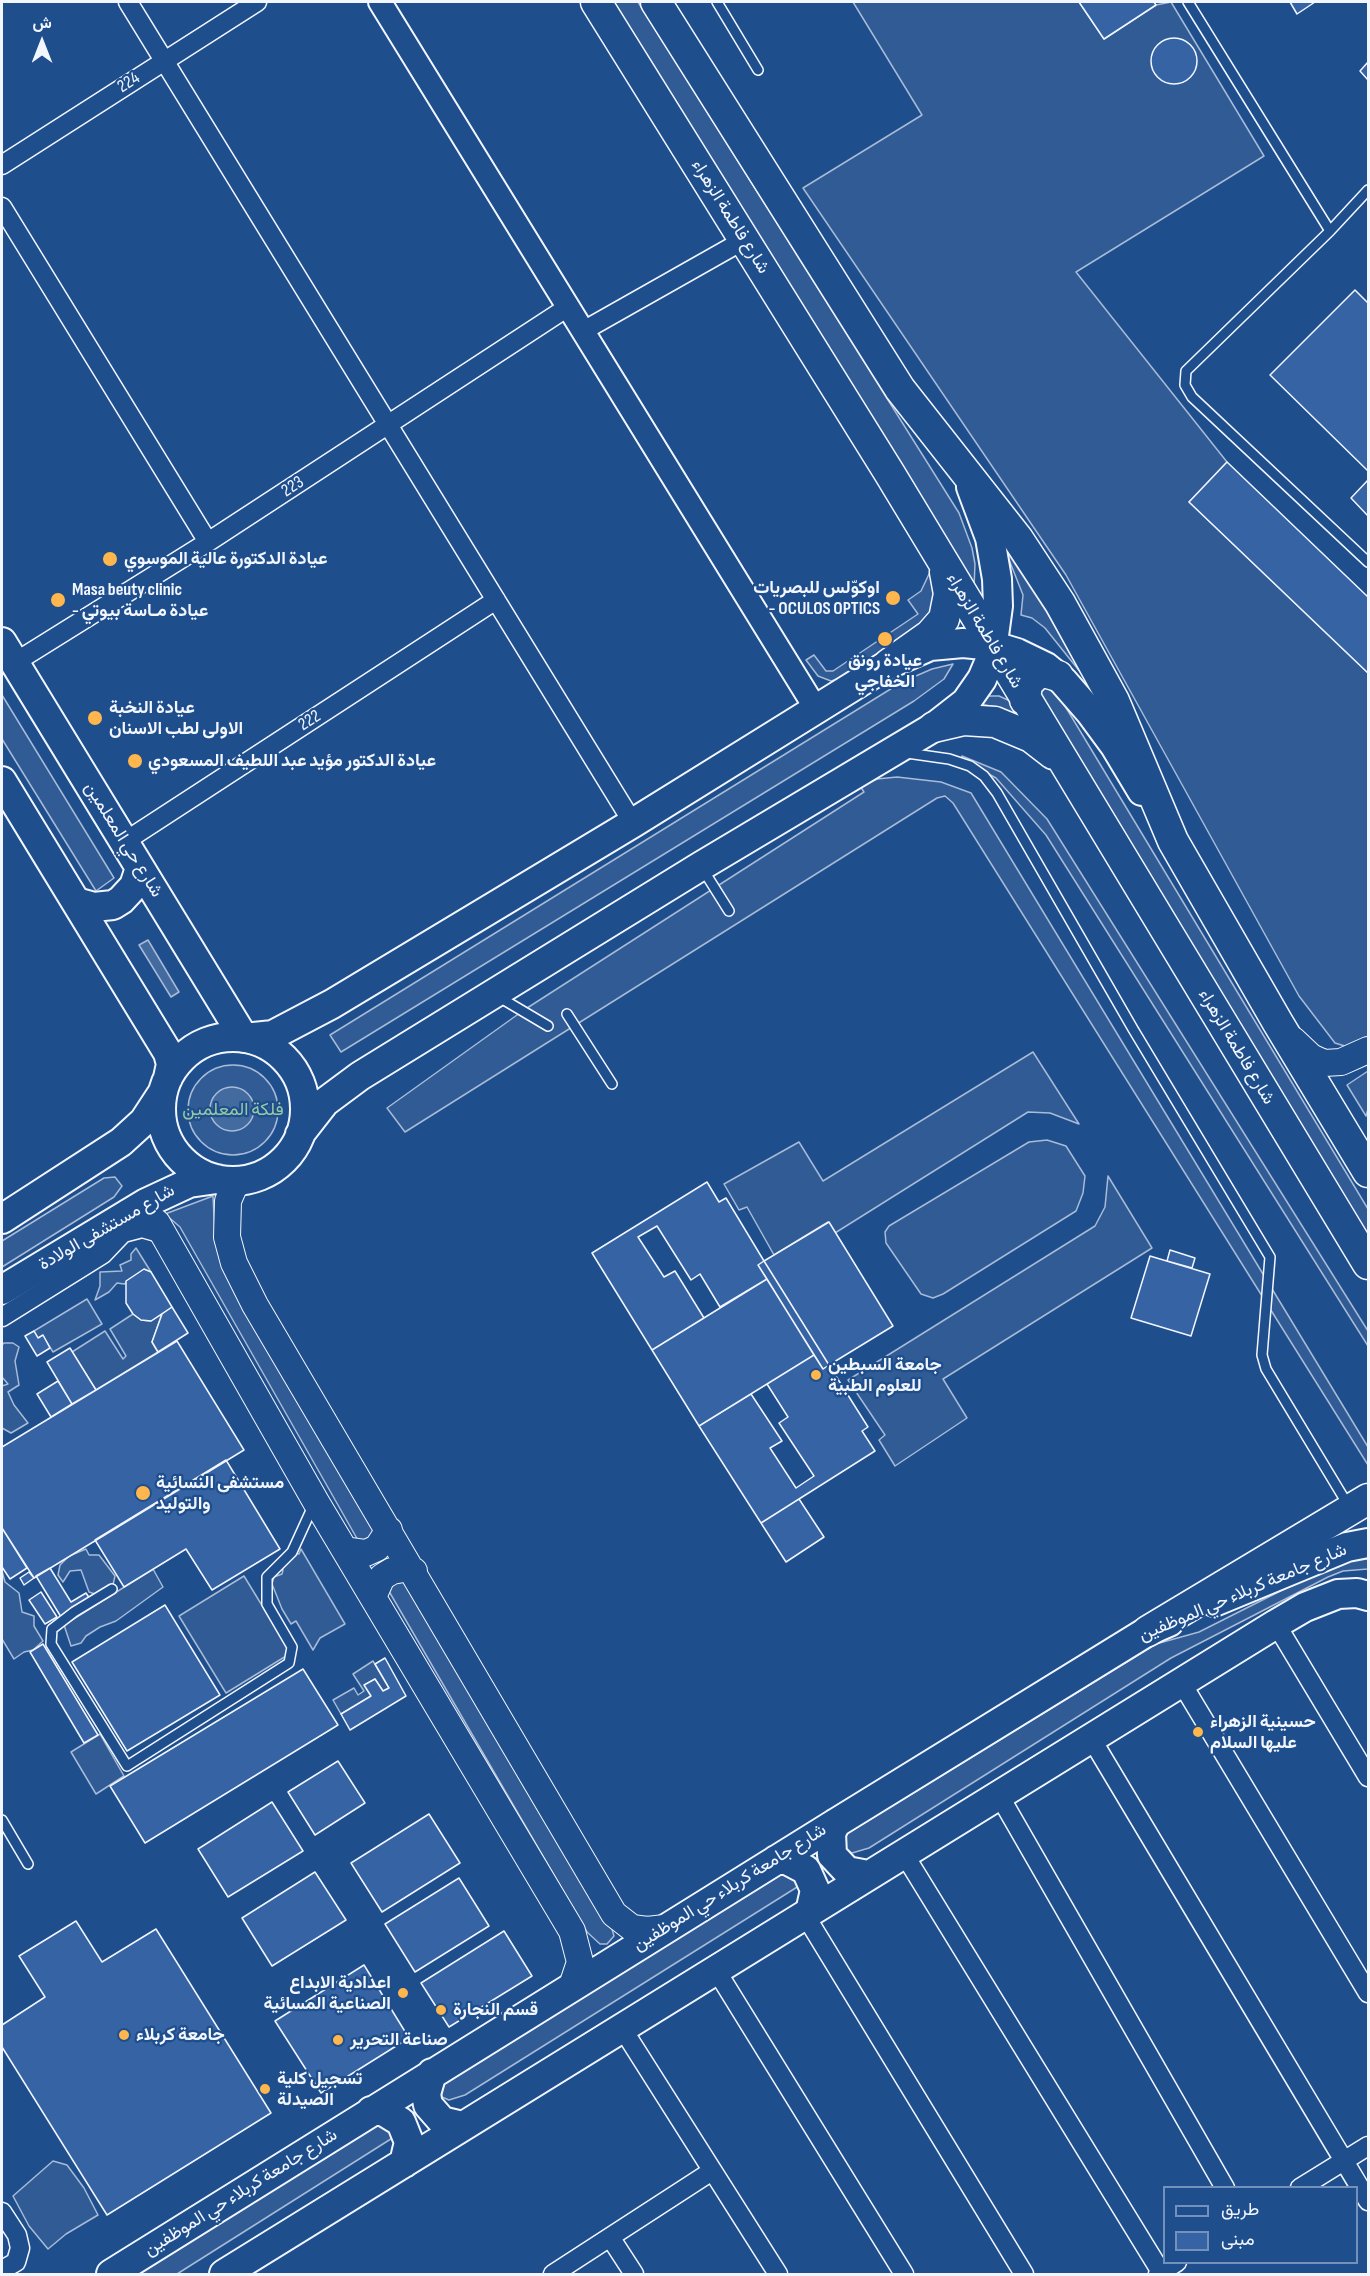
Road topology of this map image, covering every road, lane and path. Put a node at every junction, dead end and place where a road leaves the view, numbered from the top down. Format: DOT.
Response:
graph roads {
  1 [pos="128,2"];
  2 [pos="257,2"];
  3 [pos="380,2"];
  4 [pos="596,2"];
  5 [pos="656,2"];
  6 [pos="717,2"];
  7 [pos="1188,2"];
  8 [pos="164,61"];
  9 [pos="758,70"];
  10 [pos="2,165"];
  11 [pos="1368,190"];
  12 [pos="2,207"];
  13 [pos="1330,231"];
  14 [pos="744,240"];
  15 [pos="568,307"];
  16 [pos="583,331"];
  17 [pos="388,425"];
  18 [pos="957,463"];
  19 [pos="208,542"];
  20 [pos="937,553"];
  21 [pos="1368,562"];
  22 [pos="496,600"];
  23 [pos="950,643"];
  24 [pos="994,646"];
  25 [pos="8,653"];
  26 [pos="889,664"];
  27 [pos="1058,676"];
  28 [pos="969,698"];
  29 [pos="1025,700"];
  30 [pos="816,709"];
  31 [pos="934,727"];
  32 [pos="884,755"];
  33 [pos="1072,778"];
  34 [pos="2,781"];
  35 [pos="633,823"];
  36 [pos="124,842"];
  37 [pos="1173,842"];
  38 [pos="701,866"];
  39 [pos="140,868"];
  40 [pos="76,902"];
  41 [pos="729,910"];
  42 [pos="491,994"];
  43 [pos="567,1014"];
  44 [pos="1278,1023"];
  45 [pos="548,1026"];
  46 [pos="244,1038"];
  47 [pos="1368,1050"];
  48 [pos="612,1084"];
  49 [pos="166,1085"];
  50 [pos="300,1134"];
  51 [pos="1368,1172"];
  52 [pos="230,1179"];
  53 [pos="128,1213"];
  54 [pos="2,1219"];
  55 [pos="163,1234"];
  56 [pos="1368,1264"];
  57 [pos="2,1290"];
  58 [pos="2,1317"];
  59 [pos="316,1502"];
  60 [pos="1360,1504"];
  61 [pos="389,1530"];
  62 [pos="1368,1543"];
  63 [pos="345,1550"];
  64 [pos="414,1571"];
  65 [pos="112,1589"];
  66 [pos="1368,1596"];
  67 [pos="373,1597"];
  68 [pos="1275,1624"];
  69 [pos="1148,1631"];
  70 [pos="1181,1682"];
  71 [pos="1090,1738"];
  72 [pos="1368,1777"];
  73 [pos="999,1795"];
  74 [pos="2,1820"];
  75 [pos="836,1823"];
  76 [pos="904,1854"];
  77 [pos="776,1860"];
  78 [pos="28,1864"];
  79 [pos="868,1875"];
  80 [pos="808,1913"];
  81 [pos="665,1928"];
  82 [pos="716,1970"];
  83 [pos="572,1986"];
  84 [pos="1368,1993"];
  85 [pos="622,2028"];
  86 [pos="432,2073"];
  87 [pos="372,2111"];
  88 [pos="463,2126"];
  89 [pos="1368,2146"];
  90 [pos="1344,2161"];
  91 [pos="404,2163"];
  92 [pos="712,2171"];
  93 [pos="1224,2186"];
  94 [pos="1302,2186"];
  95 [pos="1368,2200"];
  96 [pos="2,2212"];
  97 [pos="610,2237"];
  98 [pos="1174,2264"];
  99 [pos="2,2270"];
  100 [pos="240,2270"];
  101 [pos="1159,2273"];
  102 [pos="111,2274"];
  103 [pos="553,2274"];
  104 [pos="634,2274"];
  105 [pos="778,2274"];
  106 [pos="904,2274"];
  107 [pos="1024,2274"];
  1 -- 8 [label="street"];
  2 -- 8 [label="street, 224"];
  3 -- 15 [label="street"];
  4 -- 14 [label="highway, شارع فاطمة الزهراء"];
  5 -- 18 [label="highway"];
  6 -- 9 [label="lane"];
  7 -- 13 [label="lane"];
  8 -- 10 [label="street, 224"];
  8 -- 17 [label="street"];
  11 -- 13 [label="lane"];
  12 -- 19 [label="street"];
  13 -- 21 [label="lane"];
  14 -- 16 [label="street"];
  14 -- 20 [label="highway, شارع فاطمة الزهراء"];
  15 -- 16 [label="street"];
  15 -- 17 [label="street, 223"];
  16 -- 30 [label="street"];
  17 -- 19 [label="street, 223"];
  17 -- 22 [label="street"];
  18 -- 24 [label="main road"];
  18 -- 37 [label="highway"];
  19 -- 25 [label="street, 223"];
  20 -- 24 [label="highway, شارع فاطمة الزهراء"];
  20 -- 26 [label="highway"];
  22 -- 35 [label="street"];
  22 -- 36 [label="street, 222"];
  23 -- 24 [label="main road"];
  23 -- 26 [label="main road"];
  23 -- 28 [label="main road"];
  24 -- 27 [label="main road"];
  24 -- 28 [label="main road"];
  24 -- 29 [label="highway, شارع فاطمة الزهراء"];
  25 -- 36 [label="main road, شارع حي المعلمين"];
  26 -- 30 [label="main road"];
  27 -- 29 [label="highway"];
  27 -- 37 [label="main road"];
  28 -- 31 [label="main road"];
  29 -- 33 [label="highway, شارع فاطمة الزهراء"];
  30 -- 35 [label="main road"];
  31 -- 32 [label="main road"];
  31 -- 33 [label="highway"];
  32 -- 38 [label="main road"];
  32 -- 60 [label="lane"];
  33 -- 56 [label="highway, شارع فاطمة الزهراء"];
  34 -- 40 [label="main road"];
  35 -- 46 [label="main road"];
  36 -- 39 [label="main road, شارع حي المعلمين"];
  37 -- 44 [label="highway"];
  38 -- 41 [label="lane"];
  38 -- 42 [label="main road"];
  39 -- 40 [label="main road"];
  39 -- 46 [label="main road, شارع حي المعلمين"];
  40 -- 49 [label="main road"];
  42 -- 45 [label="lane"];
  42 -- 50 [label="main road"];
  43 -- 48 [label="lane"];
  44 -- 47 [label="main road"];
  44 -- 51 [label="highway"];
  46 -- 49 [label="main road"];
  46 -- 50 [label="main road"];
  49 -- 52 [label="main road"];
  49 -- 54 [label="main road"];
  50 -- 52 [label="main road"];
  52 -- 53 [label="main road, شارع مستشفى الولادة"];
  52 -- 61 [label="main road"];
  53 -- 55 [label="main road"];
  53 -- 57 [label="main road, شارع مستشفى الولادة"];
  55 -- 58 [label="street"];
  55 -- 59 [label="main road"];
  59 -- 63 [label="main road"];
  59 -- 65 [label="lane"];
  60 -- 69 [label="highway"];
  61 -- 63 [label="main road"];
  61 -- 64 [label="main road"];
  62 -- 69 [label="main road, شارع جامعة كربلاء حي الموظفين"];
  63 -- 67 [label="main road"];
  64 -- 67 [label="main road"];
  64 -- 81 [label="main road"];
  66 -- 68 [label="main road"];
  67 -- 83 [label="main road"];
  68 -- 70 [label="main road"];
  68 -- 72 [label="street"];
  69 -- 75 [label="main road, شارع جامعة كربلاء حي الموظفين"];
  70 -- 71 [label="main road"];
  70 -- 84 [label="street"];
  71 -- 73 [label="main road"];
  71 -- 90 [label="street"];
  73 -- 76 [label="main road"];
  73 -- 93 [label="street"];
  74 -- 78 [label="lane"];
  75 -- 77 [label="main road, شارع جامعة كربلاء حي الموظفين"];
  75 -- 79 [label="main road"];
  76 -- 79 [label="main road"];
  76 -- 101 [label="street"];
  77 -- 80 [label="main road"];
  77 -- 81 [label="main road, شارع جامعة كربلاء حي الموظفين"];
  79 -- 80 [label="main road"];
  80 -- 82 [label="main road"];
  80 -- 107 [label="street"];
  81 -- 83 [label="main road, شارع جامعة كربلاء حي الموظفين"];
  82 -- 85 [label="main road"];
  82 -- 106 [label="street"];
  83 -- 86 [label="main road, شارع جامعة كربلاء حي الموظفين"];
  85 -- 88 [label="main road"];
  85 -- 92 [label="street"];
  86 -- 87 [label="main road, شارع جامعة كربلاء حي الموظفين"];
  86 -- 88 [label="main road"];
  87 -- 91 [label="main road"];
  87 -- 102 [label="main road, شارع جامعة كربلاء حي الموظفين"];
  88 -- 91 [label="main road"];
  89 -- 90 [label="street"];
  90 -- 94 [label="street"];
  90 -- 95 [label="street"];
  91 -- 100 [label="main road"];
  92 -- 97 [label="street"];
  92 -- 105 [label="street"];
  96 -- 99 [label="street"];
  97 -- 103 [label="street"];
  97 -- 104 [label="street"];
  98 -- 101 [label="street"];
}
